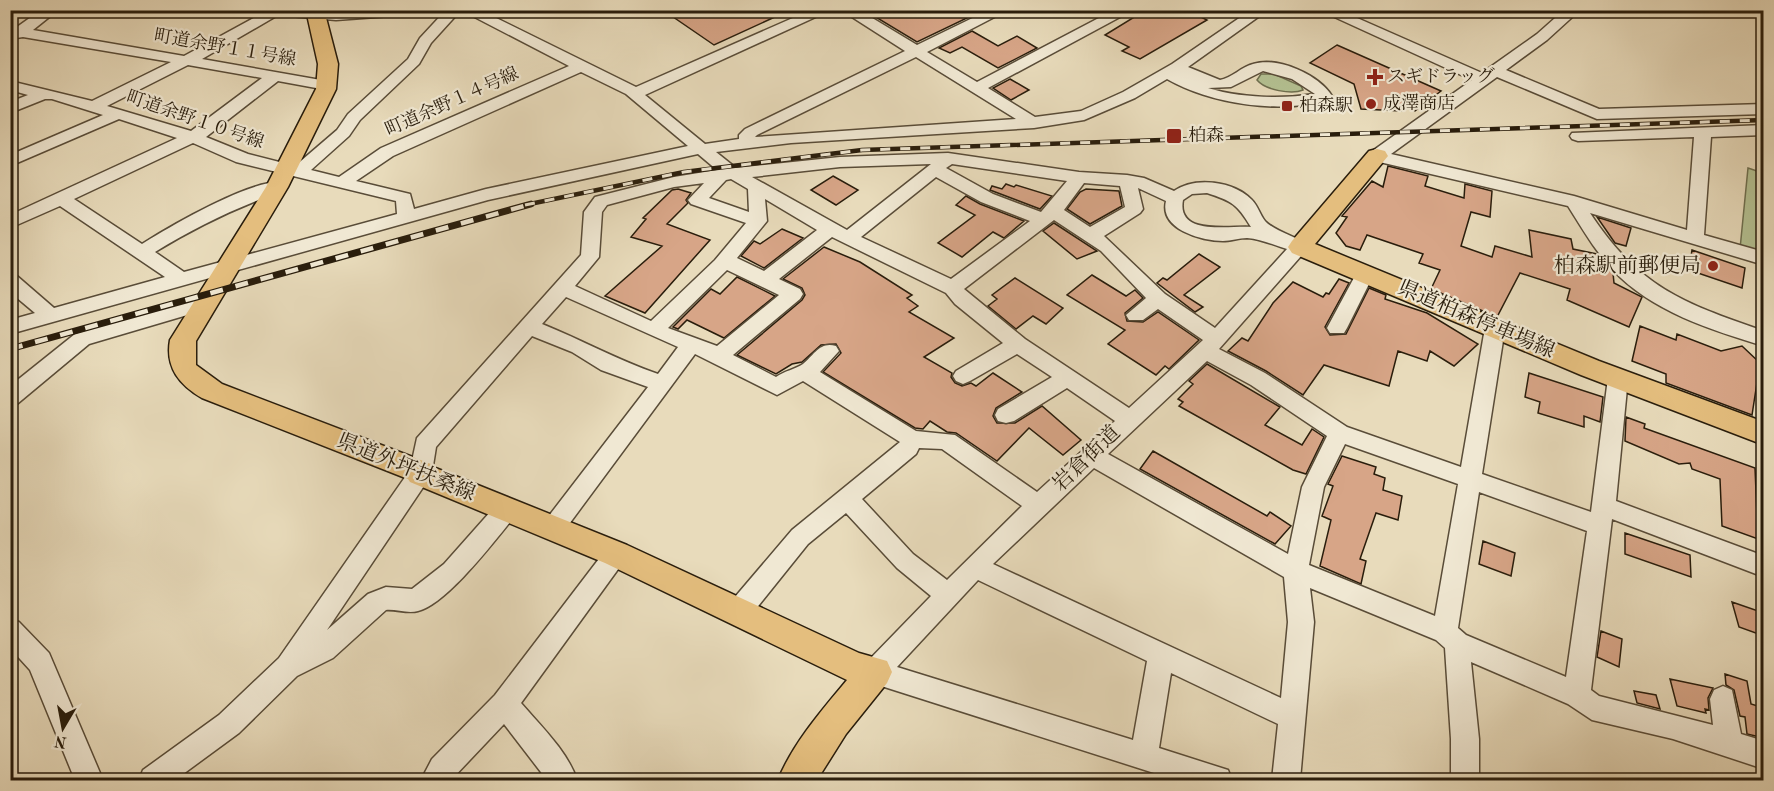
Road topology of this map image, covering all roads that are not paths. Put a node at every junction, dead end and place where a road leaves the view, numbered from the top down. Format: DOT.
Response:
graph roads {
  1 [pos="51,10"];
  2 [pos="418,10"];
  3 [pos="454,10"];
  4 [pos="468,10"];
  5 [pos="824,10"];
  6 [pos="848,10"];
  7 [pos="1001,10"];
  8 [pos="1126,10"];
  9 [pos="1261,10"];
  10 [pos="1326,10"];
  11 [pos="1573,10"];
  12 [pos="268,11"];
  13 [pos="316,13"];
  14 [pos="14,34"];
  15 [pos="916,51"];
  16 [pos="188,61"];
  17 [pos="582,66"];
  18 [pos="1172,70"];
  19 [pos="1246,72"];
  20 [pos="1489,75"];
  21 [pos="275,76"];
  22 [pos="10,85"];
  23 [pos="327,85"];
  24 [pos="977,88"];
  25 [pos="632,93"];
  26 [pos="43,94"];
  27 [pos="1276,99"];
  28 [pos="94,106"];
  29 [pos="10,108"];
  30 [pos="1764,109"];
  31 [pos="118,114"];
  32 [pos="1034,123"];
  33 [pos="1764,130"];
  34 [pos="1731,131"];
  35 [pos="1703,132"];
  36 [pos="1578,136"];
  37 [pos="192,138"];
  38 [pos="1764,139"];
  39 [pos="748,143"];
  40 [pos="704,149"];
  41 [pos="1377,156"];
  42 [pos="10,161"];
  43 [pos="942,163"];
  44 [pos="728,174"];
  45 [pos="287,176"];
  46 [pos="1079,177"];
  47 [pos="1127,180"];
  48 [pos="343,182"];
  49 [pos="756,186"];
  50 [pos="61,198"];
  51 [pos="1175,198"];
  52 [pos="1574,202"];
  53 [pos="1048,215"];
  54 [pos="406,217"];
  55 [pos="758,221"];
  56 [pos="10,222"];
  57 [pos="830,229"];
  58 [pos="1094,237"];
  59 [pos="848,238"];
  60 [pos="1695,239"];
  61 [pos="1300,247"];
  62 [pos="142,252"];
  63 [pos="1764,259"];
  64 [pos="722,264"];
  65 [pos="228,267"];
  66 [pos="1365,274"];
  67 [pos="181,279"];
  68 [pos="766,279"];
  69 [pos="10,281"];
  70 [pos="562,288"];
  71 [pos="953,288"];
  72 [pos="1158,298"];
  73 [pos="204,303"];
  74 [pos="1136,315"];
  75 [pos="51,316"];
  76 [pos="528,326"];
  77 [pos="10,327"];
  78 [pos="1337,328"];
  79 [pos="1495,328"];
  80 [pos="653,330"];
  81 [pos="1764,339"];
  82 [pos="1018,344"];
  83 [pos="691,345"];
  84 [pos="1210,345"];
  85 [pos="829,351"];
  86 [pos="718,357"];
  87 [pos="806,373"];
  88 [pos="963,376"];
  89 [pos="1067,378"];
  90 [pos="1618,378"];
  91 [pos="663,384"];
  92 [pos="10,398"];
  93 [pos="1006,416"];
  94 [pos="1128,419"];
  95 [pos="1339,433"];
  96 [pos="1764,434"];
  97 [pos="912,439"];
  98 [pos="1092,456"];
  99 [pos="421,473"];
  100 [pos="1470,480"];
  101 [pos="847,499"];
  102 [pos="1039,506"];
  103 [pos="507,509"];
  104 [pos="1602,516"];
  105 [pos="554,528"];
  106 [pos="616,554"];
  107 [pos="974,567"];
  108 [pos="1764,567"];
  109 [pos="1296,571"];
  110 [pos="947,594"];
  111 [pos="738,612"];
  112 [pos="10,630"];
  113 [pos="1451,638"];
  114 [pos="1161,656"];
  115 [pos="288,667"];
  116 [pos="874,672"];
  117 [pos="1577,695"];
  118 [pos="1723,699"];
  119 [pos="504,704"];
  120 [pos="1291,716"];
  121 [pos="1730,743"];
  122 [pos="1764,755"];
  123 [pos="1144,756"];
  124 [pos="89,780"];
  125 [pos="153,780"];
  126 [pos="435,780"];
  127 [pos="563,780"];
  128 [pos="796,780"];
  129 [pos="1218,780"];
  130 [pos="1286,780"];
  131 [pos="1465,780"];
  1 -- 14 [label="street"];
  2 -- 13 [label="street"];
  3 -- 45 [label="street"];
  4 -- 17 [label="street"];
  5 -- 25 [label="street"];
  6 -- 15 [label="street"];
  7 -- 15 [label="street"];
  8 -- 24 [label="street"];
  9 -- 18 [label="street"];
  10 -- 20 [label="street"];
  11 -- 20 [label="street"];
  12 -- 13 [label="street"];
  12 -- 16 [label="street"];
  13 -- 23 [label="main road, 県道外坪扶桑線"];
  14 -- 16 [label="street, 町道余野１１号線"];
  15 -- 24 [label="street"];
  15 -- 39 [label="street"];
  16 -- 21 [label="street, 町道余野１１号線"];
  16 -- 28 [label="street"];
  17 -- 25 [label="street"];
  17 -- 48 [label="street, 町道余野１４号線"];
  18 -- 19 [label="street"];
  18 -- 27 [label="street"];
  18 -- 32 [label="street"];
  19 -- 27 [label="street"];
  19 -- 27 [label="street"];
  20 -- 30 [label="street"];
  20 -- 41 [label="street"];
  21 -- 23 [label="street, 町道余野１１号線"];
  21 -- 37 [label="street"];
  22 -- 26 [label="street, 町道余野１０号線"];
  23 -- 45 [label="main road, 県道外坪扶桑線"];
  24 -- 32 [label="street"];
  25 -- 40 [label="street"];
  26 -- 28 [label="street, 町道余野１０号線"];
  26 -- 29 [label="street"];
  28 -- 31 [label="street, 町道余野１０号線"];
  31 -- 37 [label="street, 町道余野１０号線"];
  31 -- 42 [label="street"];
  32 -- 39 [label="street"];
  33 -- 34 [label="street"];
  34 -- 35 [label="street"];
  34 -- 38 [label="street"];
  35 -- 36 [label="street"];
  35 -- 60 [label="street"];
  37 -- 45 [label="street, 町道余野１０号線"];
  37 -- 50 [label="street"];
  39 -- 40 [label="street"];
  40 -- 44 [label="street"];
  40 -- 54 [label="street"];
  41 -- 52 [label="street"];
  41 -- 61 [label="main road"];
  43 -- 44 [label="street"];
  43 -- 46 [label="street"];
  43 -- 53 [label="street"];
  43 -- 59 [label="street"];
  44 -- 49 [label="street"];
  44 -- 55 [label="street"];
  44 -- 70 [label="street"];
  45 -- 48 [label="street, 町道余野１０号線"];
  45 -- 62 [label="street"];
  45 -- 65 [label="main road, 県道外坪扶桑線"];
  46 -- 47 [label="street"];
  46 -- 53 [label="street"];
  47 -- 51 [label="street"];
  47 -- 58 [label="street"];
  48 -- 54 [label="street, 町道余野１０号線"];
  49 -- 55 [label="street"];
  49 -- 57 [label="street"];
  50 -- 56 [label="street"];
  50 -- 62 [label="street"];
  51 -- 61 [label="street"];
  51 -- 61 [label="street"];
  52 -- 60 [label="street"];
  52 -- 81 [label="street"];
  53 -- 58 [label="street"];
  53 -- 71 [label="street"];
  54 -- 65 [label="street"];
  55 -- 64 [label="street"];
  57 -- 59 [label="street"];
  57 -- 68 [label="street"];
  58 -- 72 [label="street"];
  59 -- 71 [label="street"];
  60 -- 63 [label="street"];
  61 -- 66 [label="main road, 県道柏森停車場線"];
  61 -- 84 [label="street, 岩倉街道"];
  62 -- 67 [label="street"];
  64 -- 68 [label="street"];
  64 -- 80 [label="street"];
  65 -- 67 [label="street"];
  65 -- 73 [label="main road, 県道外坪扶桑線"];
  66 -- 78 [label="street"];
  66 -- 79 [label="main road, 県道柏森停車場線"];
  67 -- 75 [label="street"];
  68 -- 86 [label="street"];
  69 -- 75 [label="street"];
  70 -- 76 [label="street"];
  70 -- 80 [label="street"];
  71 -- 82 [label="street"];
  72 -- 74 [label="street"];
  72 -- 84 [label="street"];
  73 -- 92 [label="street"];
  73 -- 99 [label="main road, 県道外坪扶桑線"];
  75 -- 77 [label="street"];
  76 -- 91 [label="street"];
  76 -- 99 [label="street"];
  79 -- 90 [label="main road, 県道柏森停車場線"];
  79 -- 100 [label="street"];
  80 -- 83 [label="street"];
  82 -- 88 [label="street"];
  82 -- 89 [label="street"];
  83 -- 86 [label="street"];
  83 -- 91 [label="street"];
  84 -- 94 [label="street, 岩倉街道"];
  84 -- 95 [label="street"];
  85 -- 87 [label="street"];
  86 -- 87 [label="street"];
  87 -- 97 [label="street"];
  89 -- 93 [label="street"];
  89 -- 94 [label="street"];
  90 -- 96 [label="main road, 県道柏森停車場線"];
  90 -- 104 [label="street"];
  91 -- 105 [label="street"];
  94 -- 98 [label="street, 岩倉街道"];
  95 -- 100 [label="street"];
  95 -- 109 [label="street"];
  97 -- 101 [label="street"];
  97 -- 102 [label="street"];
  98 -- 102 [label="street, 岩倉街道"];
  98 -- 109 [label="street"];
  99 -- 103 [label="main road, 県道外坪扶桑線"];
  99 -- 115 [label="street"];
  100 -- 104 [label="street"];
  100 -- 113 [label="street"];
  101 -- 110 [label="street"];
  101 -- 111 [label="street"];
  102 -- 107 [label="street, 岩倉街道"];
  103 -- 105 [label="main road, 県道外坪扶桑線"];
  103 -- 115 [label="street"];
  104 -- 108 [label="street"];
  104 -- 117 [label="street"];
  105 -- 106 [label="main road, 県道外坪扶桑線"];
  106 -- 111 [label="main road, 県道外坪扶桑線"];
  106 -- 119 [label="street"];
  107 -- 110 [label="street, 岩倉街道"];
  107 -- 114 [label="street"];
  109 -- 113 [label="street"];
  109 -- 120 [label="street"];
  110 -- 116 [label="street, 岩倉街道"];
  111 -- 116 [label="main road, 県道外坪扶桑線"];
  112 -- 124 [label="street"];
  113 -- 117 [label="street"];
  113 -- 131 [label="street"];
  114 -- 120 [label="street"];
  114 -- 123 [label="street"];
  115 -- 125 [label="street"];
  116 -- 123 [label="street"];
  116 -- 128 [label="main road"];
  117 -- 121 [label="street"];
  118 -- 121 [label="street"];
  119 -- 126 [label="street"];
  119 -- 127 [label="street"];
  120 -- 130 [label="street"];
  121 -- 122 [label="street"];
  123 -- 129 [label="street"];
}
